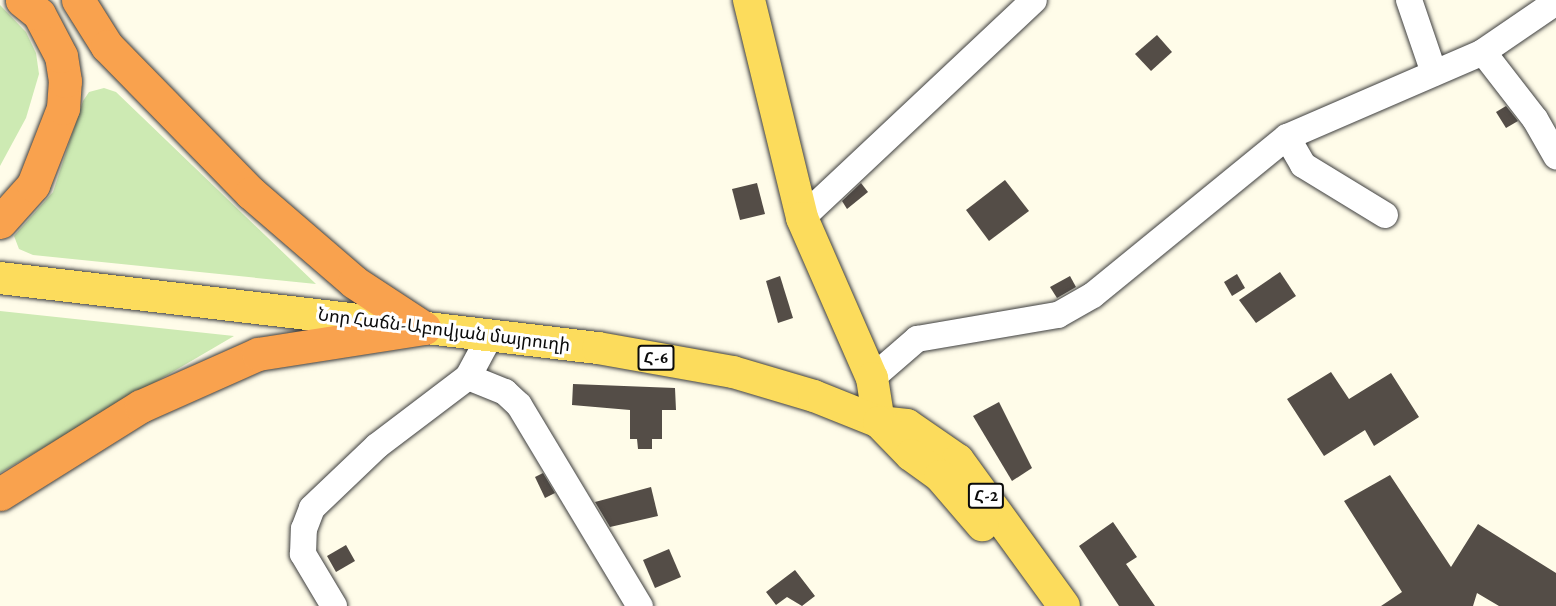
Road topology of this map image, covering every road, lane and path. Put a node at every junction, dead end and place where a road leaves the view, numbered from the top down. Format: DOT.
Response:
graph roads {
  1 [pos="22,0"];
  2 [pos="78,0"];
  3 [pos="749,0"];
  4 [pos="1034,0"];
  5 [pos="1409,0"];
  6 [pos="1556,2"];
  7 [pos="1483,52"];
  8 [pos="1434,73"];
  9 [pos="1287,137"];
  10 [pos="1556,156"];
  11 [pos="1384,215"];
  12 [pos="802,218"];
  13 [pos="0,222"];
  14 [pos="0,278"];
  15 [pos="424,328"];
  16 [pos="490,336"];
  17 [pos="468,377"];
  18 [pos="872,378"];
  19 [pos="879,422"];
  20 [pos="0,494"];
  21 [pos="334,606"];
  22 [pos="640,606"];
  23 [pos="1040,606"];
  24 [pos="1064,606"];
  1 -- 13 [label="highway"];
  2 -- 15 [label="highway"];
  3 -- 12 [label="main road"];
  4 -- 12 [label="street"];
  5 -- 8 [label="street"];
  6 -- 7 [label="street"];
  7 -- 8 [label="street"];
  7 -- 10 [label="street"];
  8 -- 9 [label="street"];
  9 -- 11 [label="street"];
  9 -- 18 [label="street"];
  12 -- 18 [label="main road"];
  14 -- 15 [label="main road, Նոր Հաճն-Աբովյան մայրուղի / Հ-6"];
  15 -- 16 [label="main road, Նոր Հաճն-Աբովյան մայրուղի / Հ-6"];
  15 -- 20 [label="highway"];
  16 -- 17 [label="street"];
  16 -- 19 [label="main road, Նոր Հաճն-Աբովյան մայրուղի / Հ-6"];
  17 -- 21 [label="street"];
  17 -- 22 [label="street"];
  18 -- 19 [label="main road"];
  19 -- 23 [label="main road, Հ-2"];
  19 -- 24 [label="main road, Հ-2"];
}
